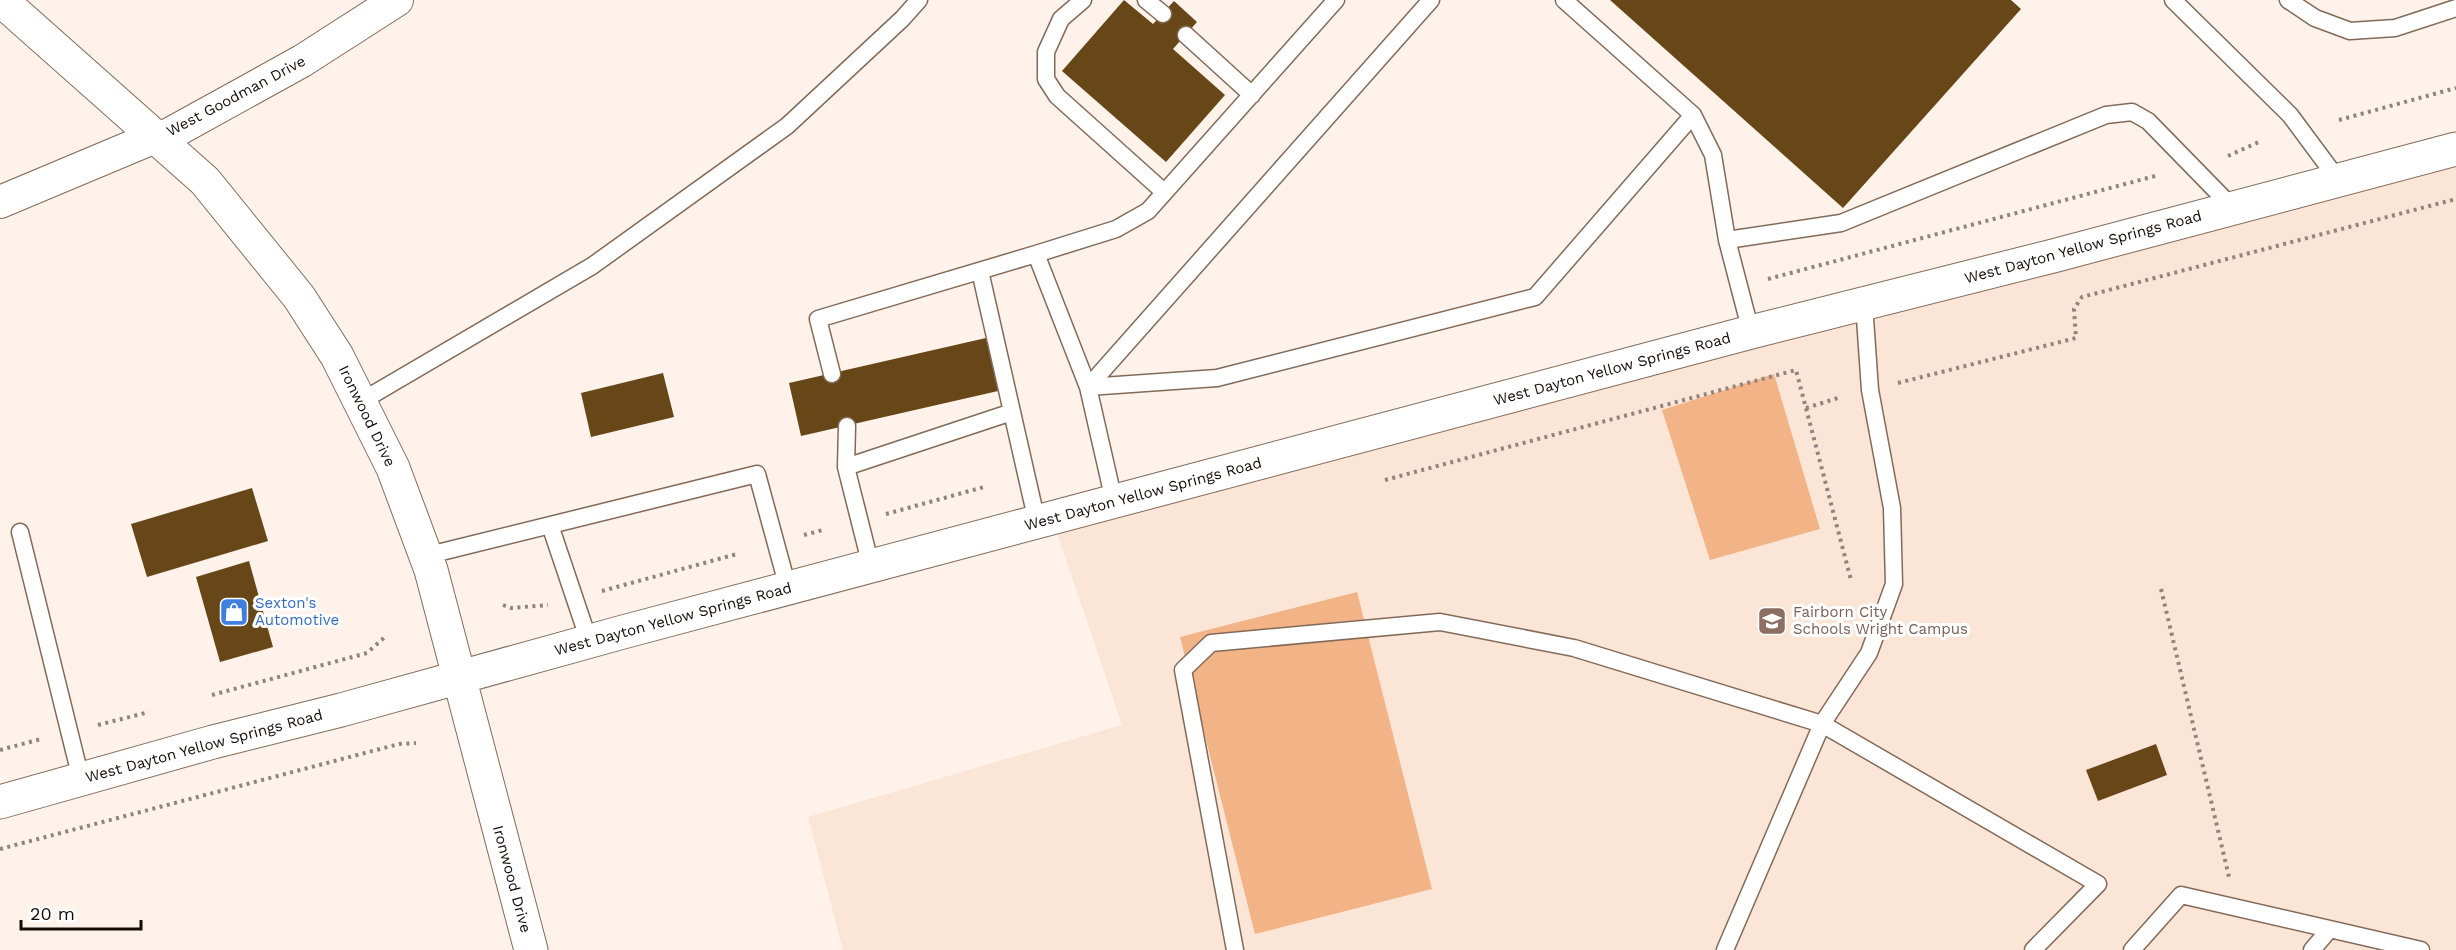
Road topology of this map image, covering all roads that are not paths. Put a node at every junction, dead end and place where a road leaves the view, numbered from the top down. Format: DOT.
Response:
graph roads {
  1 [pos="1,0"];
  2 [pos="397,0"];
  3 [pos="919,0"];
  4 [pos="1083,0"];
  5 [pos="1146,0"];
  6 [pos="1336,0"];
  7 [pos="1431,0"];
  8 [pos="1564,0"];
  9 [pos="2172,0"];
  10 [pos="2288,0"];
  11 [pos="2456,8"];
  12 [pos="1163,14"];
  13 [pos="1186,35"];
  14 [pos="1252,95"];
  15 [pos="1693,115"];
  16 [pos="155,137"];
  17 [pos="2456,149"];
  18 [pos="2339,181"];
  19 [pos="1164,192"];
  20 [pos="0,202"];
  21 [pos="2233,208"];
  22 [pos="1727,240"];
  23 [pos="1036,255"];
  24 [pos="980,272"];
  25 [pos="1864,304"];
  26 [pos="1751,332"];
  27 [pos="832,374"];
  28 [pos="1088,387"];
  29 [pos="360,402"];
  30 [pos="1012,412"];
  31 [pos="847,426"];
  32 [pos="846,466"];
  33 [pos="1114,501"];
  34 [pos="1037,522"];
  35 [pos="550,525"];
  36 [pos="20,532"];
  37 [pos="425,556"];
  38 [pos="871,566"];
  39 [pos="788,588"];
  40 [pos="589,641"];
  41 [pos="459,677"];
  42 [pos="1822,724"];
  43 [pos="81,779"];
  44 [pos="0,802"];
  45 [pos="2329,930"];
  46 [pos="531,950"];
  47 [pos="1235,950"];
  48 [pos="1725,950"];
  49 [pos="2033,950"];
  50 [pos="2132,950"];
  51 [pos="2312,950"];
  52 [pos="2421,950"];
  1 -- 16 [label="main road, Ironwood Drive"];
  2 -- 16 [label="street, West Goodman Drive"];
  3 -- 29 [label="lane"];
  4 -- 19 [label="lane"];
  5 -- 12 [label="lane"];
  6 -- 14 [label="lane"];
  7 -- 28 [label="lane"];
  8 -- 15 [label="lane"];
  9 -- 18 [label="lane"];
  10 -- 11 [label="lane"];
  13 -- 14 [label="lane"];
  14 -- 19 [label="lane"];
  15 -- 22 [label="lane"];
  15 -- 28 [label="lane"];
  16 -- 20 [label="street, West Goodman Drive"];
  16 -- 29 [label="main road, Ironwood Drive"];
  17 -- 18 [label="main road, West Dayton Yellow Springs Road"];
  18 -- 21 [label="main road, West Dayton Yellow Springs Road"];
  19 -- 23 [label="lane"];
  21 -- 22 [label="lane"];
  21 -- 25 [label="main road, West Dayton Yellow Springs Road"];
  22 -- 26 [label="lane"];
  23 -- 24 [label="lane"];
  23 -- 28 [label="lane"];
  24 -- 27 [label="lane"];
  24 -- 30 [label="lane"];
  25 -- 26 [label="main road, West Dayton Yellow Springs Road"];
  25 -- 42 [label="lane"];
  26 -- 33 [label="main road, West Dayton Yellow Springs Road"];
  28 -- 33 [label="lane"];
  29 -- 37 [label="main road, Ironwood Drive"];
  30 -- 32 [label="lane"];
  30 -- 34 [label="lane"];
  31 -- 32 [label="lane"];
  32 -- 38 [label="lane"];
  33 -- 34 [label="main road, West Dayton Yellow Springs Road"];
  34 -- 38 [label="main road, West Dayton Yellow Springs Road"];
  35 -- 37 [label="lane"];
  35 -- 39 [label="lane"];
  35 -- 40 [label="lane"];
  36 -- 43 [label="lane"];
  37 -- 41 [label="main road, Ironwood Drive"];
  38 -- 39 [label="main road, West Dayton Yellow Springs Road"];
  39 -- 40 [label="main road, West Dayton Yellow Springs Road"];
  40 -- 41 [label="main road, West Dayton Yellow Springs Road"];
  41 -- 43 [label="main road, West Dayton Yellow Springs Road"];
  41 -- 46 [label="main road, Ironwood Drive"];
  42 -- 47 [label="lane"];
  42 -- 48 [label="lane"];
  42 -- 49 [label="lane"];
  43 -- 44 [label="main road, West Dayton Yellow Springs Road"];
  45 -- 50 [label="lane"];
  45 -- 51 [label="lane"];
  45 -- 52 [label="lane"];
}
